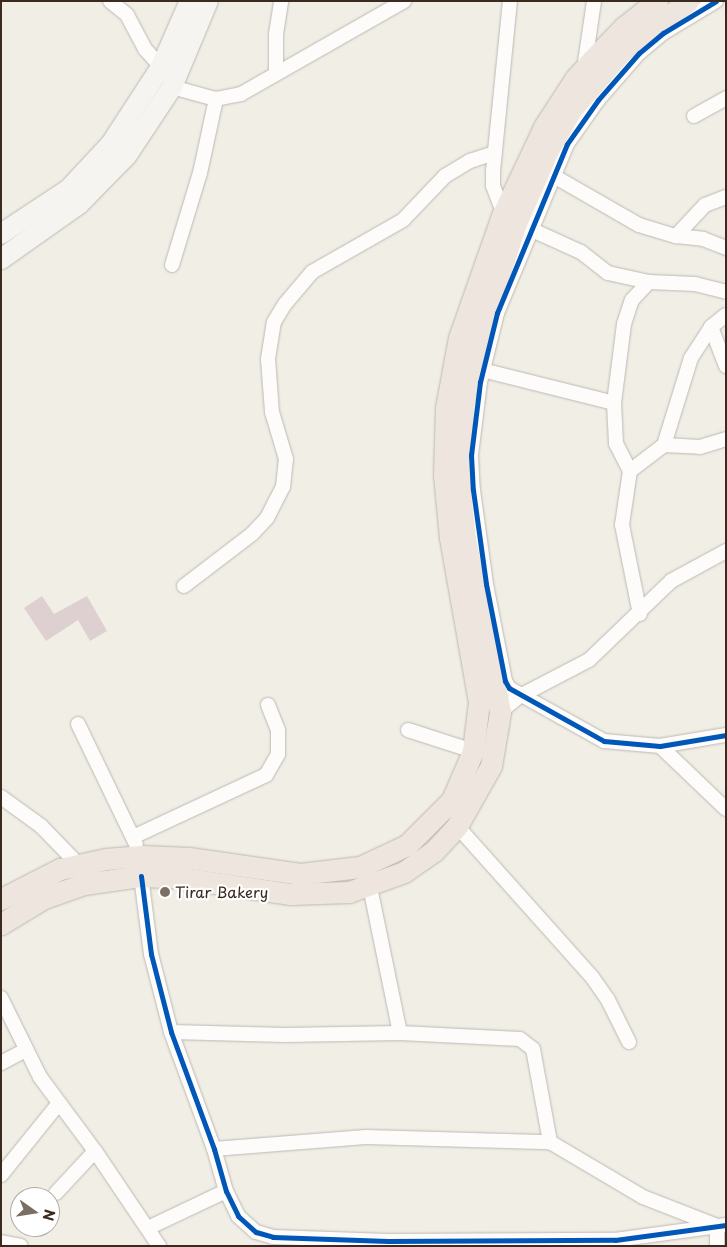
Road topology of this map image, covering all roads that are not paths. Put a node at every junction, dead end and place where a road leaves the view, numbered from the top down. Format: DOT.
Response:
graph roads {
  1 [pos="110,1"];
  2 [pos="190,1"];
  3 [pos="208,1"];
  4 [pos="281,1"];
  5 [pos="404,1"];
  6 [pos="510,1"];
  7 [pos="594,1"];
  8 [pos="656,1"];
  9 [pos="688,1"];
  10 [pos="716,1"];
  11 [pos="160,67"];
  12 [pos="584,69"];
  13 [pos="276,72"];
  14 [pos="172,87"];
  15 [pos="726,98"];
  16 [pos="216,99"];
  17 [pos="694,116"];
  18 [pos="495,153"];
  19 [pos="552,175"];
  20 [pos="74,196"];
  21 [pos="726,197"];
  22 [pos="516,223"];
  23 [pos="1,234"];
  24 [pos="676,236"];
  25 [pos="726,248"];
  26 [pos="1,259"];
  27 [pos="172,265"];
  28 [pos="487,280"];
  29 [pos="649,282"];
  30 [pos="726,292"];
  31 [pos="726,315"];
  32 [pos="711,327"];
  33 [pos="726,366"];
  34 [pos="482,370"];
  35 [pos="614,403"];
  36 [pos="726,439"];
  37 [pos="664,445"];
  38 [pos="630,471"];
  39 [pos="726,551"];
  40 [pos="184,586"];
  41 [pos="640,614"];
  42 [pos="505,681"];
  43 [pos="520,696"];
  44 [pos="268,705"];
  45 [pos="499,709"];
  46 [pos="78,724"];
  47 [pos="408,730"];
  48 [pos="726,735"];
  49 [pos="660,746"];
  50 [pos="472,756"];
  51 [pos="491,766"];
  52 [pos="1,797"];
  53 [pos="726,809"];
  54 [pos="457,826"];
  55 [pos="139,856"];
  56 [pos="77,863"];
  57 [pos="56,870"];
  58 [pos="370,886"];
  59 [pos="66,890"];
  60 [pos="1,899"];
  61 [pos="1,924"];
  62 [pos="1,998"];
  63 [pos="171,1032"];
  64 [pos="400,1033"];
  65 [pos="629,1042"];
  66 [pos="25,1050"];
  67 [pos="1,1063"];
  68 [pos="59,1103"];
  69 [pos="550,1142"];
  70 [pos="214,1149"];
  71 [pos="95,1151"];
  72 [pos="1,1175"];
  73 [pos="60,1189"];
  74 [pos="226,1191"];
  75 [pos="721,1225"];
  76 [pos="148,1228"];
  77 [pos="1,1242"];
  78 [pos="525,1244"];
  79 [pos="21,1246"];
  80 [pos="159,1246"];
  81 [pos="717,1246"];
  1 -- 11 [label="street"];
  2 -- 11 [label="main road"];
  3 -- 14 [label="main road"];
  4 -- 13 [label="street"];
  5 -- 13 [label="street"];
  6 -- 18 [label="street"];
  7 -- 12 [label="street"];
  8 -- 12 [label="main road"];
  9 -- 22 [label="main road"];
  10 -- 19 [label="street"];
  11 -- 20 [label="main road"];
  12 -- 22 [label="main road"];
  13 -- 16 [label="street"];
  14 -- 16 [label="street"];
  14 -- 20 [label="main road"];
  15 -- 17 [label="street"];
  16 -- 27 [label="street"];
  18 -- 22 [label="street"];
  18 -- 40 [label="street"];
  19 -- 22 [label="street"];
  19 -- 24 [label="street"];
  20 -- 23 [label="main road"];
  20 -- 26 [label="main road"];
  21 -- 24 [label="street"];
  22 -- 28 [label="main road"];
  22 -- 29 [label="street"];
  22 -- 34 [label="street"];
  24 -- 25 [label="street"];
  28 -- 45 [label="main road"];
  28 -- 50 [label="main road"];
  29 -- 30 [label="street"];
  29 -- 35 [label="street"];
  31 -- 32 [label="street"];
  32 -- 33 [label="street"];
  32 -- 37 [label="street"];
  34 -- 35 [label="street"];
  34 -- 42 [label="street"];
  35 -- 38 [label="street"];
  36 -- 37 [label="street"];
  37 -- 38 [label="street"];
  38 -- 41 [label="street"];
  39 -- 41 [label="street"];
  41 -- 43 [label="street"];
  42 -- 43 [label="street"];
  42 -- 45 [label="street"];
  43 -- 45 [label="street"];
  43 -- 49 [label="street"];
  44 -- 55 [label="street"];
  45 -- 51 [label="main road"];
  46 -- 55 [label="street"];
  47 -- 50 [label="street"];
  48 -- 49 [label="street"];
  49 -- 53 [label="street"];
  50 -- 51 [label="main road"];
  50 -- 55 [label="main road"];
  51 -- 54 [label="main road"];
  52 -- 56 [label="street"];
  54 -- 58 [label="main road"];
  54 -- 65 [label="street"];
  55 -- 56 [label="main road"];
  55 -- 58 [label="main road"];
  55 -- 59 [label="main road"];
  55 -- 63 [label="street"];
  56 -- 57 [label="main road"];
  57 -- 59 [label="main road"];
  57 -- 60 [label="main road"];
  58 -- 64 [label="street"];
  59 -- 61 [label="main road"];
  62 -- 66 [label="street"];
  63 -- 64 [label="street"];
  63 -- 70 [label="street"];
  64 -- 69 [label="street"];
  66 -- 67 [label="street"];
  66 -- 68 [label="street"];
  68 -- 71 [label="street"];
  68 -- 72 [label="street"];
  69 -- 70 [label="street"];
  69 -- 75 [label="street"];
  70 -- 74 [label="street"];
  71 -- 73 [label="street"];
  71 -- 76 [label="street"];
  74 -- 76 [label="street"];
  74 -- 78 [label="street"];
  75 -- 78 [label="street"];
  75 -- 81 [label="street"];
  76 -- 80 [label="street"];
  77 -- 79 [label="street"];
}
